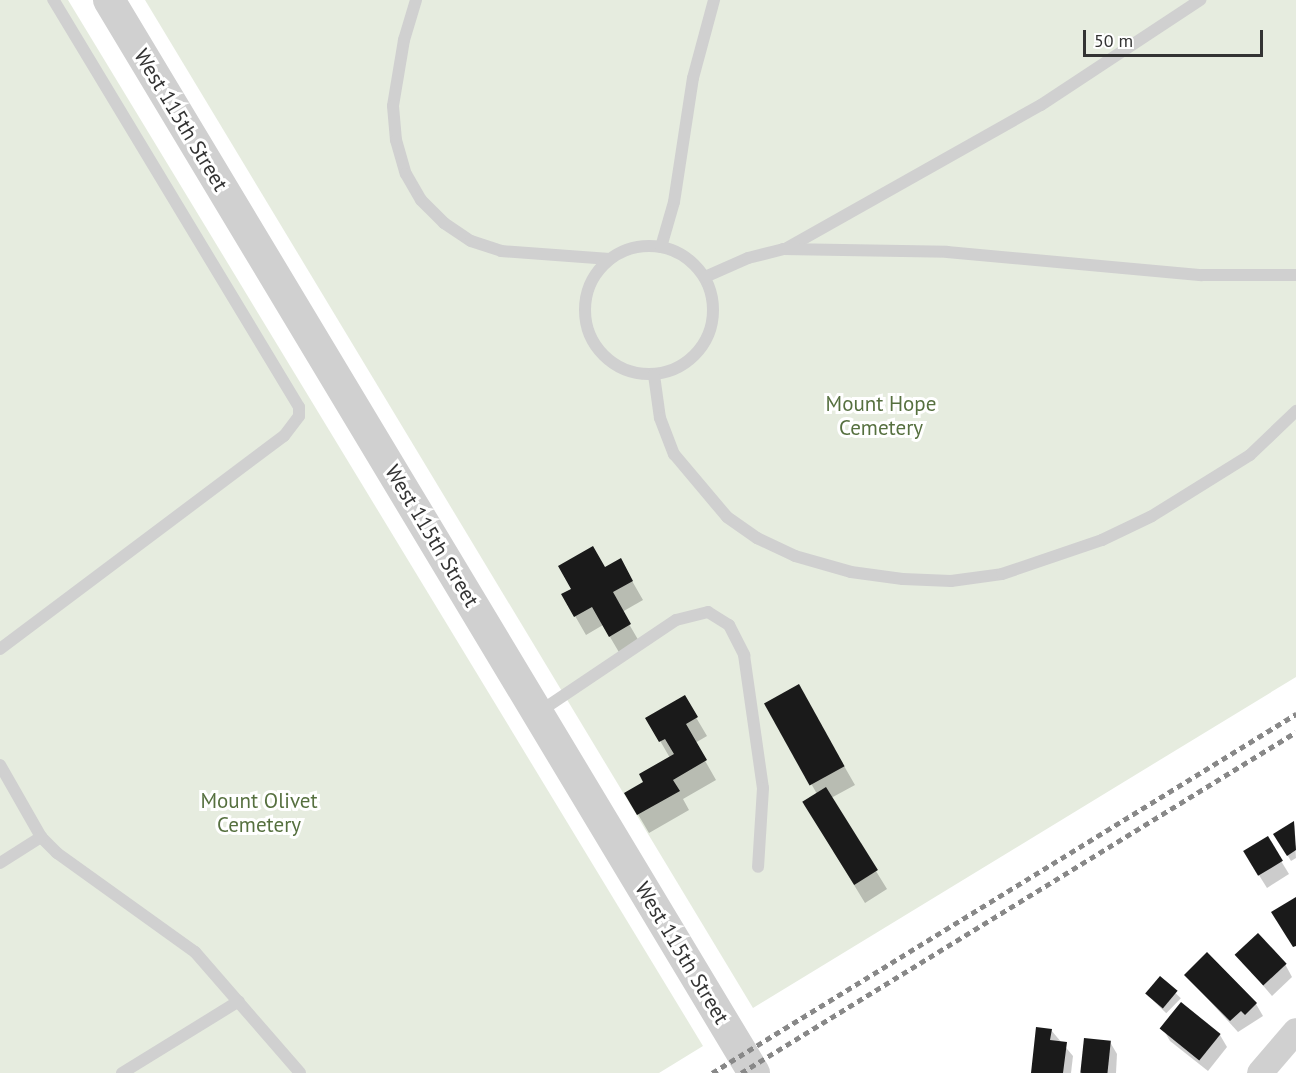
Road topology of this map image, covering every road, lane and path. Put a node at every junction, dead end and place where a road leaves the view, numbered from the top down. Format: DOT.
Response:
graph roads {
  1 [pos="54,0"];
  2 [pos="109,0"];
  3 [pos="416,0"];
  4 [pos="714,0"];
  5 [pos="1200,0"];
  6 [pos="661,247"];
  7 [pos="783,249"];
  8 [pos="610,259"];
  9 [pos="1296,275"];
  10 [pos="705,277"];
  11 [pos="654,375"];
  12 [pos="1296,411"];
  13 [pos="0,649"];
  14 [pos="538,713"];
  15 [pos="0,765"];
  16 [pos="41,837"];
  17 [pos="0,864"];
  18 [pos="758,867"];
  19 [pos="239,1001"];
  20 [pos="1296,1031"];
  21 [pos="122,1073"];
  22 [pos="300,1073"];
  23 [pos="754,1073"];
  24 [pos="1260,1073"];
  1 -- 13 [label="lane"];
  2 -- 14 [label="street, West 115th Street"];
  3 -- 8 [label="lane"];
  4 -- 6 [label="lane"];
  5 -- 7 [label="lane"];
  6 -- 8 [label="lane"];
  6 -- 10 [label="lane"];
  7 -- 9 [label="lane"];
  7 -- 10 [label="lane"];
  8 -- 11 [label="lane"];
  10 -- 11 [label="lane"];
  11 -- 12 [label="lane"];
  14 -- 18 [label="lane"];
  14 -- 23 [label="street, West 115th Street"];
  15 -- 16 [label="lane"];
  16 -- 17 [label="lane"];
  16 -- 19 [label="lane"];
  19 -- 21 [label="lane"];
  19 -- 22 [label="lane"];
  20 -- 24 [label="street"];
}
